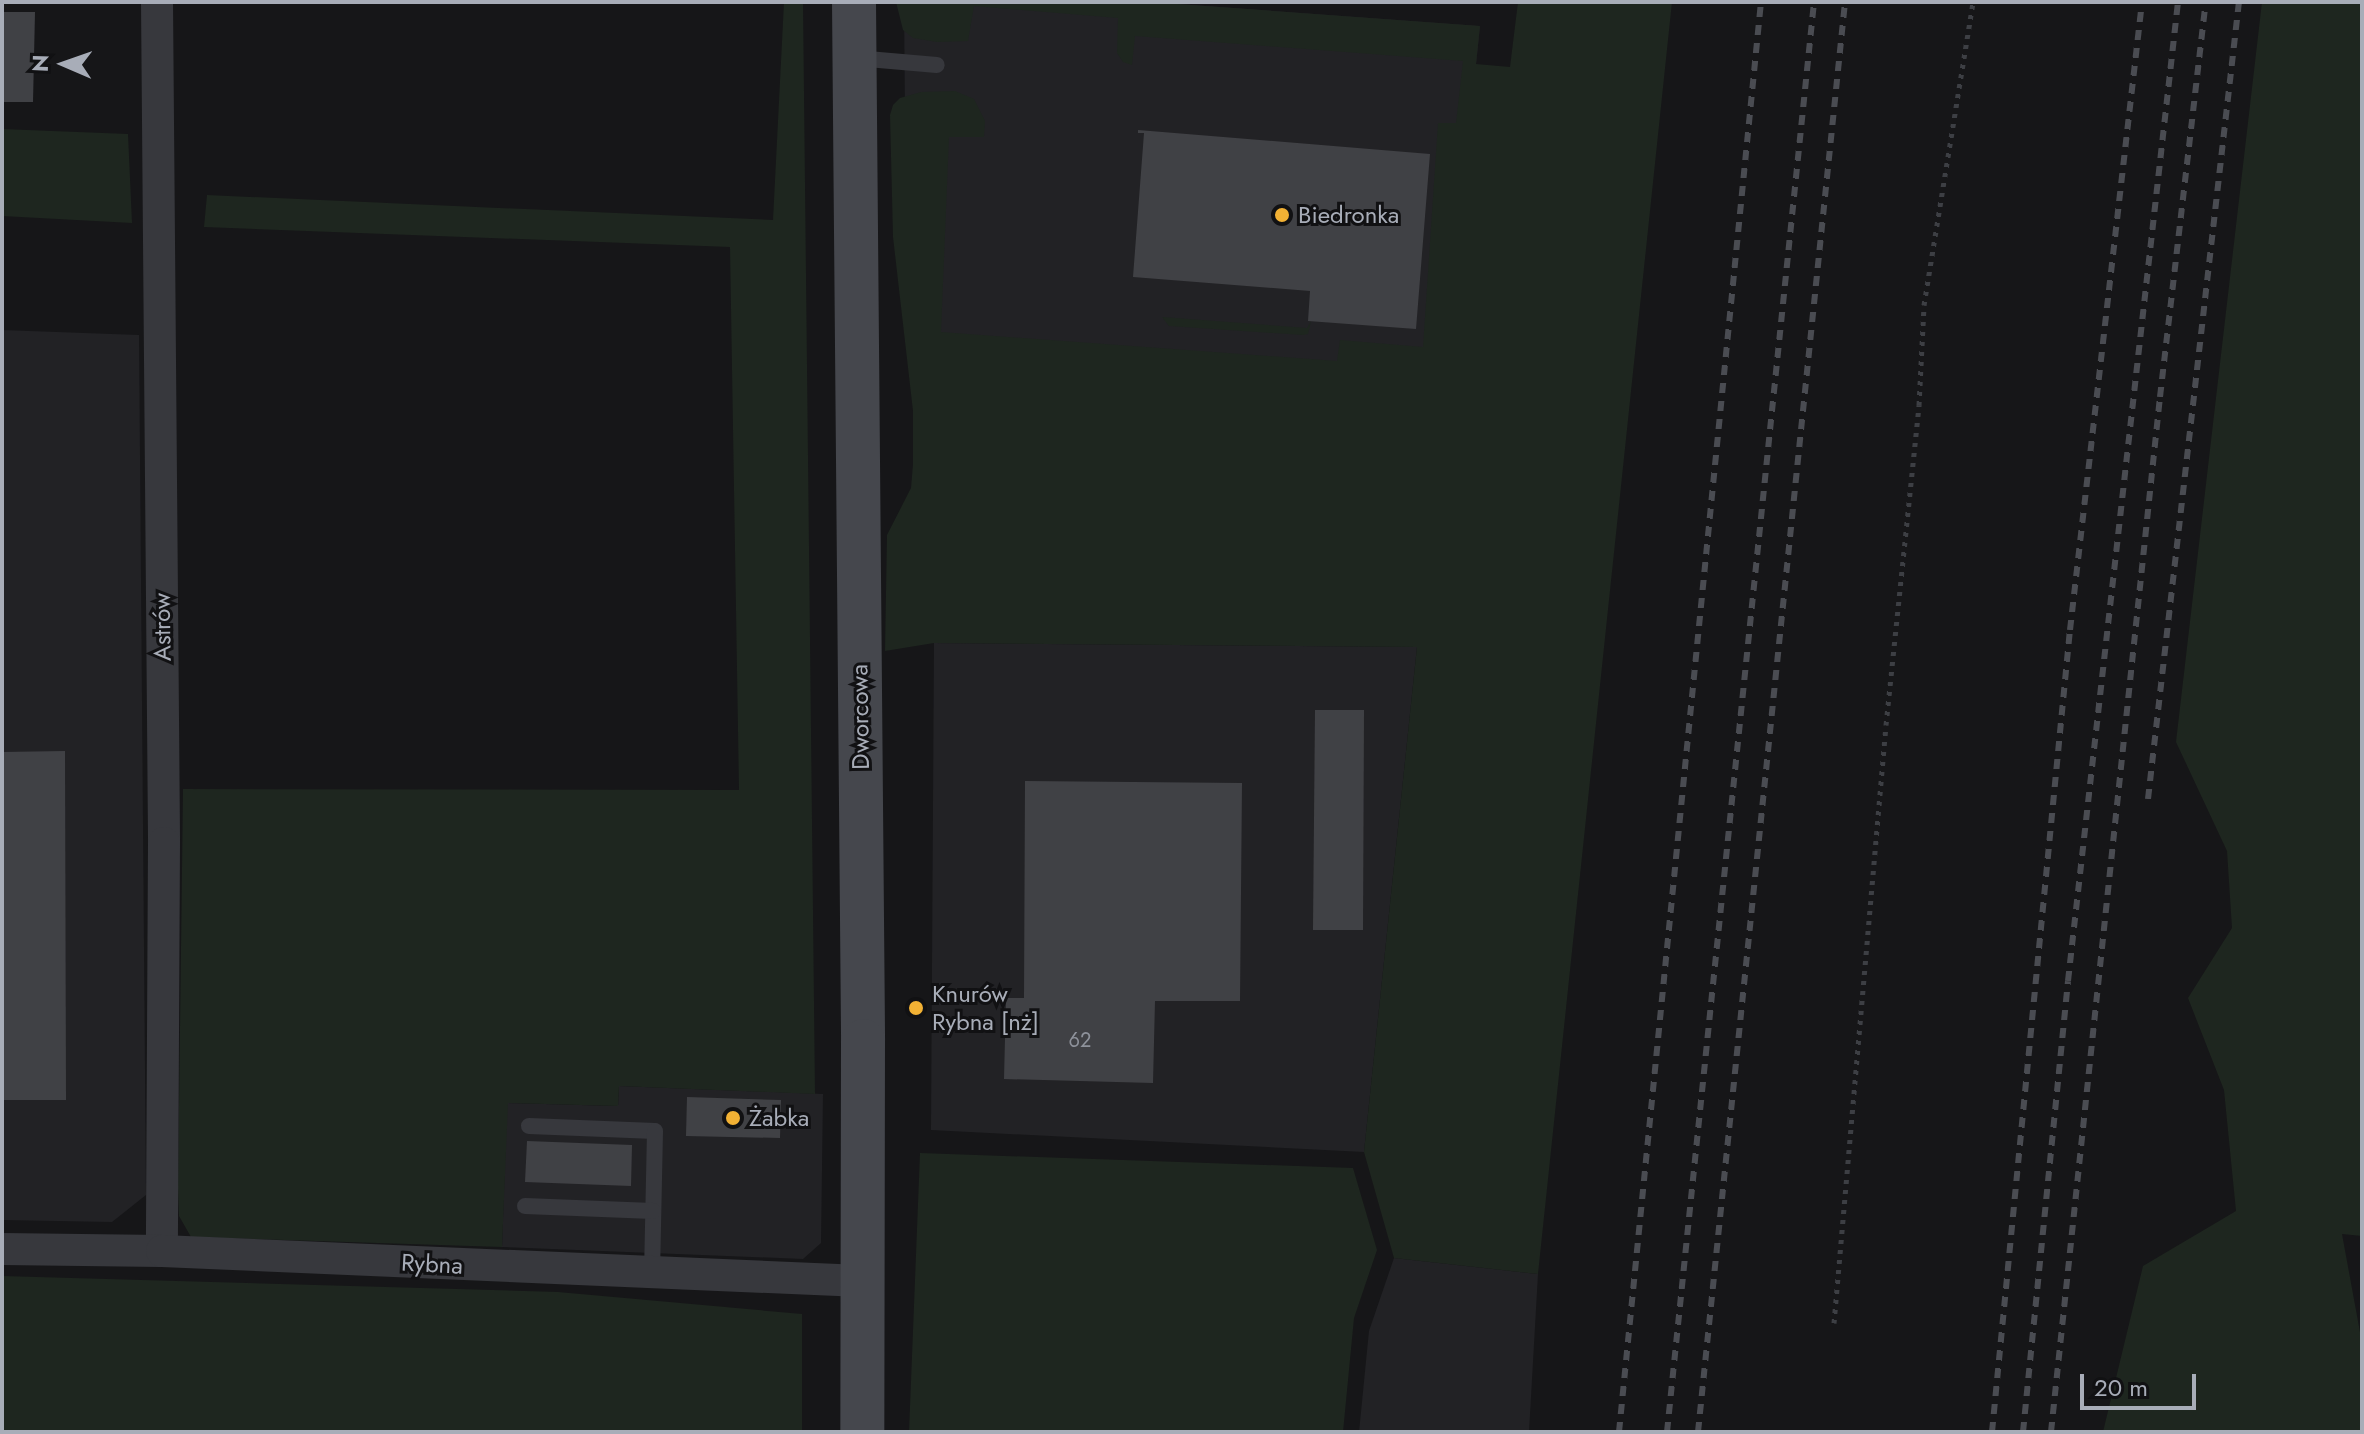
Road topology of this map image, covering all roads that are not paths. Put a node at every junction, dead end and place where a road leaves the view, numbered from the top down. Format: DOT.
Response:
graph roads {
  1 [pos="157,2"];
  2 [pos="854,2"];
  3 [pos="854,58"];
  4 [pos="937,65"];
  5 [pos="529,1126"];
  6 [pos="525,1206"];
  7 [pos="653,1211"];
  8 [pos="2,1249"];
  9 [pos="162,1251"];
  10 [pos="652,1274"];
  11 [pos="861,1281"];
  12 [pos="862,1432"];
  1 -- 9 [label="street, Astrów"];
  2 -- 3 [label="main road, Dworcowa"];
  3 -- 4 [label="lane"];
  3 -- 11 [label="main road, Dworcowa"];
  5 -- 7 [label="lane"];
  6 -- 7 [label="lane"];
  7 -- 10 [label="lane"];
  8 -- 9 [label="street, Rybna"];
  9 -- 10 [label="street, Rybna"];
  10 -- 11 [label="street, Rybna"];
  11 -- 12 [label="main road, Dworcowa"];
}
